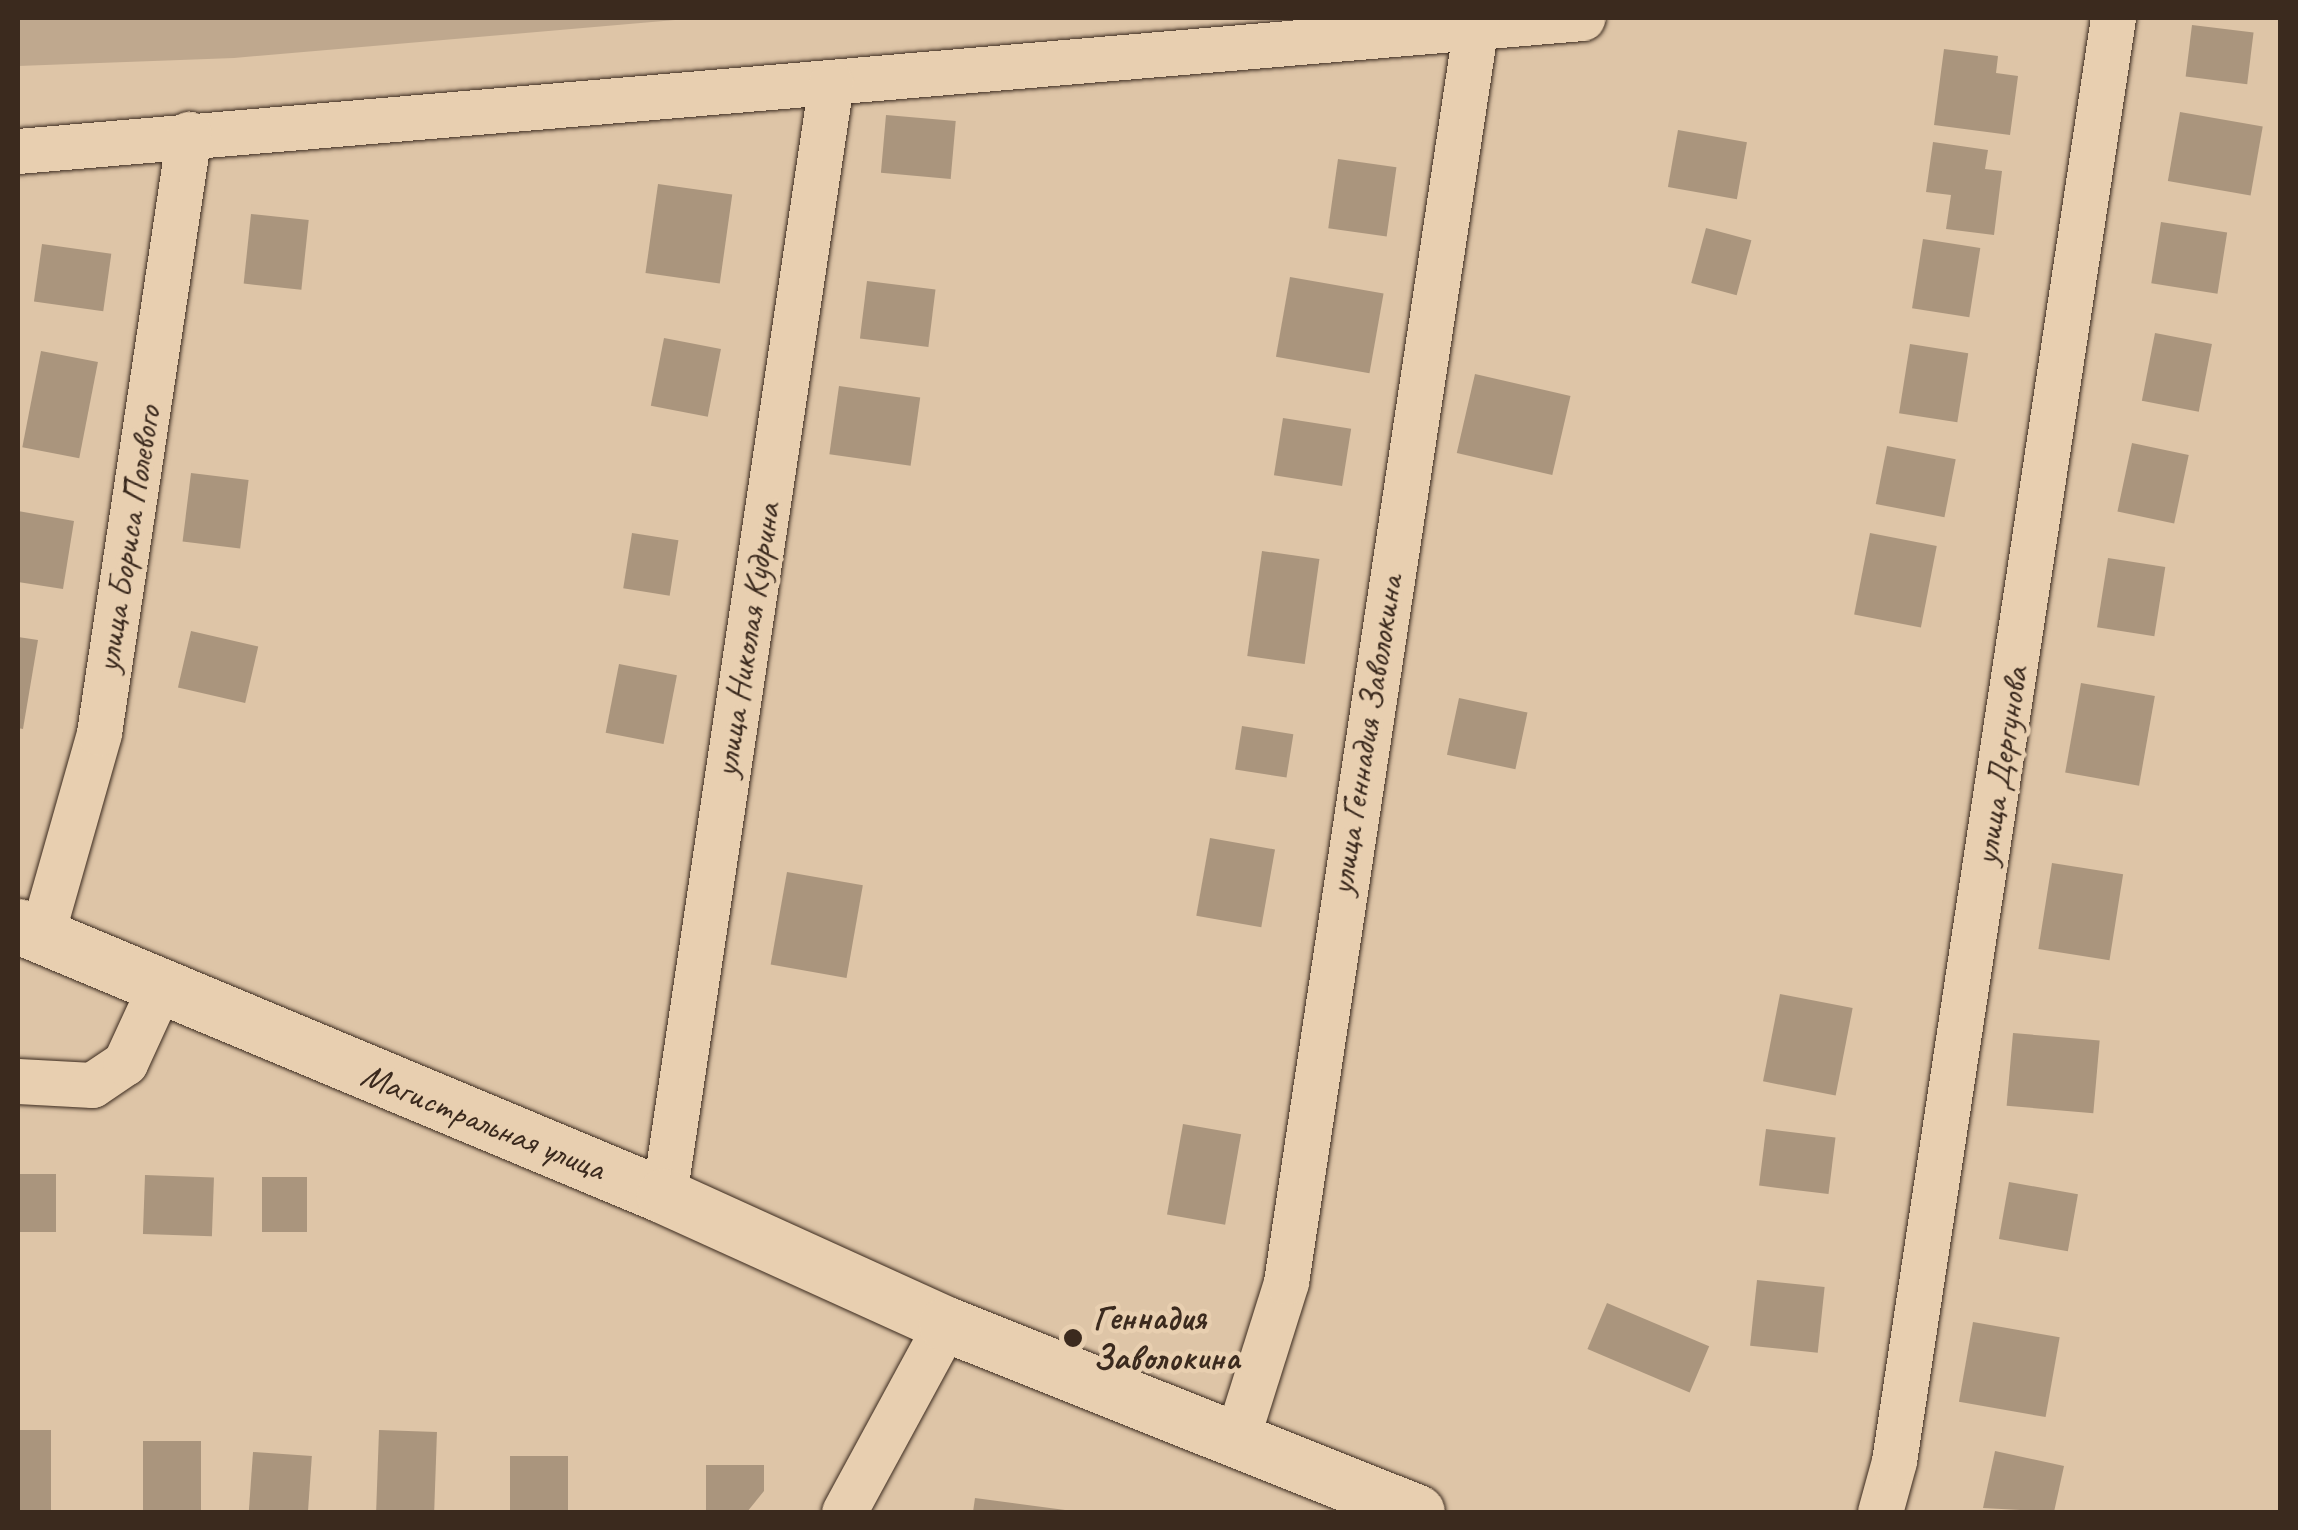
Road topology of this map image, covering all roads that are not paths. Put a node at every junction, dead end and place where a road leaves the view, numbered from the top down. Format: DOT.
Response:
graph roads {
  1 [pos="1582,18"];
  2 [pos="2112,18"];
  3 [pos="1476,24"];
  4 [pos="830,84"];
  5 [pos="189,134"];
  6 [pos="18,151"];
  7 [pos="29,932"];
  8 [pos="159,989"];
  9 [pos="18,1081"];
  10 [pos="664,1196"];
  11 [pos="946,1324"];
  12 [pos="1236,1441"];
  13 [pos="844,1512"];
  14 [pos="1418,1512"];
  15 [pos="1880,1512"];
  1 -- 3 [label="street"];
  2 -- 15 [label="street, улица Дергунова"];
  3 -- 4 [label="street"];
  3 -- 12 [label="street, улица Геннадия Заволокина"];
  4 -- 5 [label="street"];
  4 -- 10 [label="street, улица Николая Кудрина"];
  5 -- 6 [label="street"];
  5 -- 7 [label="street, улица Бориса Полевого"];
  7 -- 8 [label="main road, Магистральная улица"];
  8 -- 9 [label="street"];
  8 -- 10 [label="main road, Магистральная улица"];
  10 -- 11 [label="main road, Магистральная улица"];
  11 -- 12 [label="main road, Магистральная улица"];
  11 -- 13 [label="street"];
  12 -- 14 [label="main road, Магистральная улица"];
}
